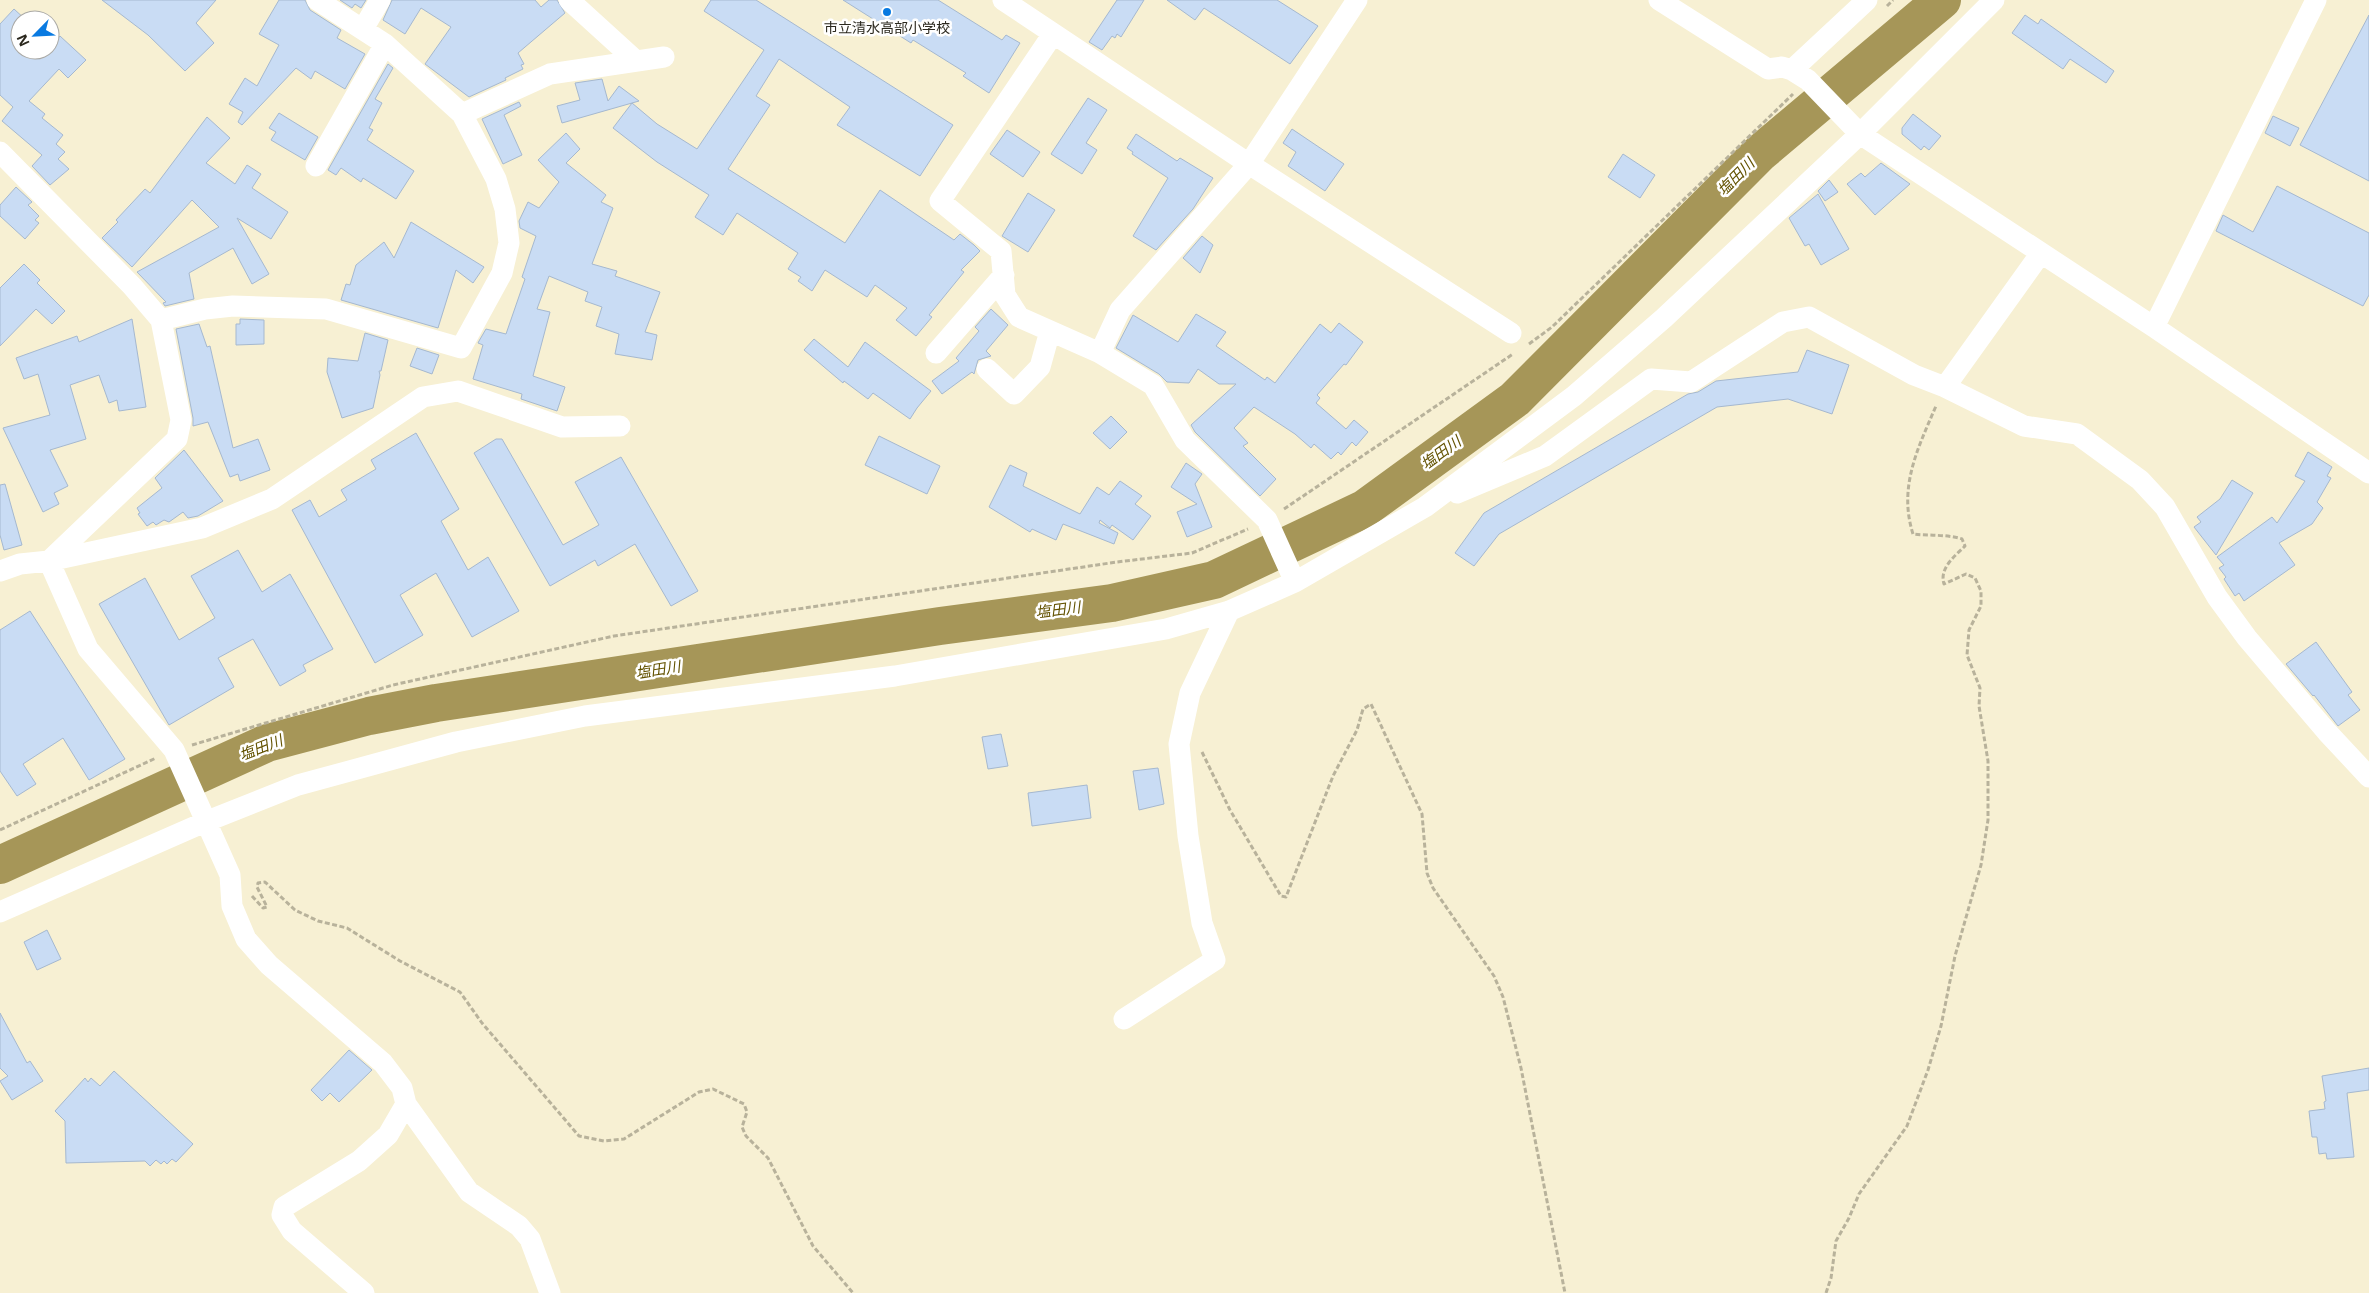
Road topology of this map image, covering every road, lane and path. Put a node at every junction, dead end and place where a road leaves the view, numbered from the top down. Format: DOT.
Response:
graph roads {
  1 [pos="317,0"];
  2 [pos="380,0"];
  3 [pos="569,0"];
  4 [pos="1004,0"];
  5 [pos="1357,0"];
  6 [pos="1660,0"];
  7 [pos="1893,0"];
  8 [pos="1994,0"];
  9 [pos="2316,0"];
  10 [pos="1876,3"];
  11 [pos="363,29"];
  12 [pos="1053,34"];
  13 [pos="385,44"];
  14 [pos="664,57"];
  15 [pos="635,60"];
  16 [pos="1800,75"];
  17 [pos="462,114"];
  18 [pos="1858,132"];
  19 [pos="0,152"];
  20 [pos="1249,164"];
  21 [pos="316,166"];
  22 [pos="2041,253"];
  23 [pos="1004,275"];
  24 [pos="161,320"];
  25 [pos="2154,327"];
  26 [pos="1050,331"];
  27 [pos="1517,345"];
  28 [pos="1100,352"];
  29 [pos="936,353"];
  30 [pos="987,369"];
  31 [pos="1945,387"];
  32 [pos="620,426"];
  33 [pos="2369,473"];
  34 [pos="1425,507"];
  35 [pos="1267,520"];
  36 [pos="49,561"];
  37 [pos="0,571"];
  38 [pos="1293,576"];
  39 [pos="1228,611"];
  40 [pos="1200,747"];
  41 [pos="174,750"];
  42 [pos="2369,777"];
  43 [pos="203,815"];
  44 [pos="0,830"];
  45 [pos="248,892"];
  46 [pos="0,912"];
  47 [pos="1124,1019"];
  48 [pos="406,1104"];
  49 [pos="364,1293"];
  50 [pos="550,1293"];
  51 [pos="853,1293"];
  52 [pos="1565,1293"];
  53 [pos="1826,1293"];
  1 -- 11 [label="street"];
  2 -- 11 [label="street"];
  3 -- 15 [label="street"];
  4 -- 12 [label="street"];
  5 -- 20 [label="street"];
  6 -- 16 [label="street"];
  7 -- 10 [label="path"];
  8 -- 18 [label="street"];
  9 -- 25 [label="street"];
  10 -- 16 [label="street"];
  11 -- 13 [label="street"];
  12 -- 20 [label="street"];
  12 -- 23 [label="street"];
  13 -- 17 [label="street"];
  13 -- 21 [label="street"];
  14 -- 15 [label="street"];
  15 -- 17 [label="street"];
  16 -- 18 [label="street"];
  16 -- 27 [label="path"];
  17 -- 24 [label="street"];
  18 -- 22 [label="street"];
  18 -- 34 [label="street"];
  19 -- 24 [label="street"];
  20 -- 27 [label="street"];
  20 -- 28 [label="street"];
  22 -- 25 [label="street"];
  22 -- 31 [label="street"];
  23 -- 26 [label="street"];
  23 -- 29 [label="street"];
  24 -- 36 [label="street"];
  25 -- 33 [label="street"];
  26 -- 28 [label="street"];
  26 -- 30 [label="street"];
  27 -- 35 [label="path"];
  28 -- 35 [label="street"];
  31 -- 34 [label="street"];
  31 -- 42 [label="street"];
  31 -- 53 [label="path"];
  32 -- 36 [label="street"];
  34 -- 38 [label="street"];
  35 -- 38 [label="street"];
  35 -- 41 [label="path"];
  36 -- 37 [label="street"];
  36 -- 41 [label="street"];
  38 -- 39 [label="street"];
  39 -- 43 [label="street"];
  39 -- 47 [label="street"];
  40 -- 52 [label="path"];
  41 -- 43 [label="street"];
  41 -- 44 [label="path"];
  43 -- 46 [label="street"];
  43 -- 48 [label="street"];
  45 -- 51 [label="path"];
  48 -- 49 [label="street"];
  48 -- 50 [label="street"];
}
